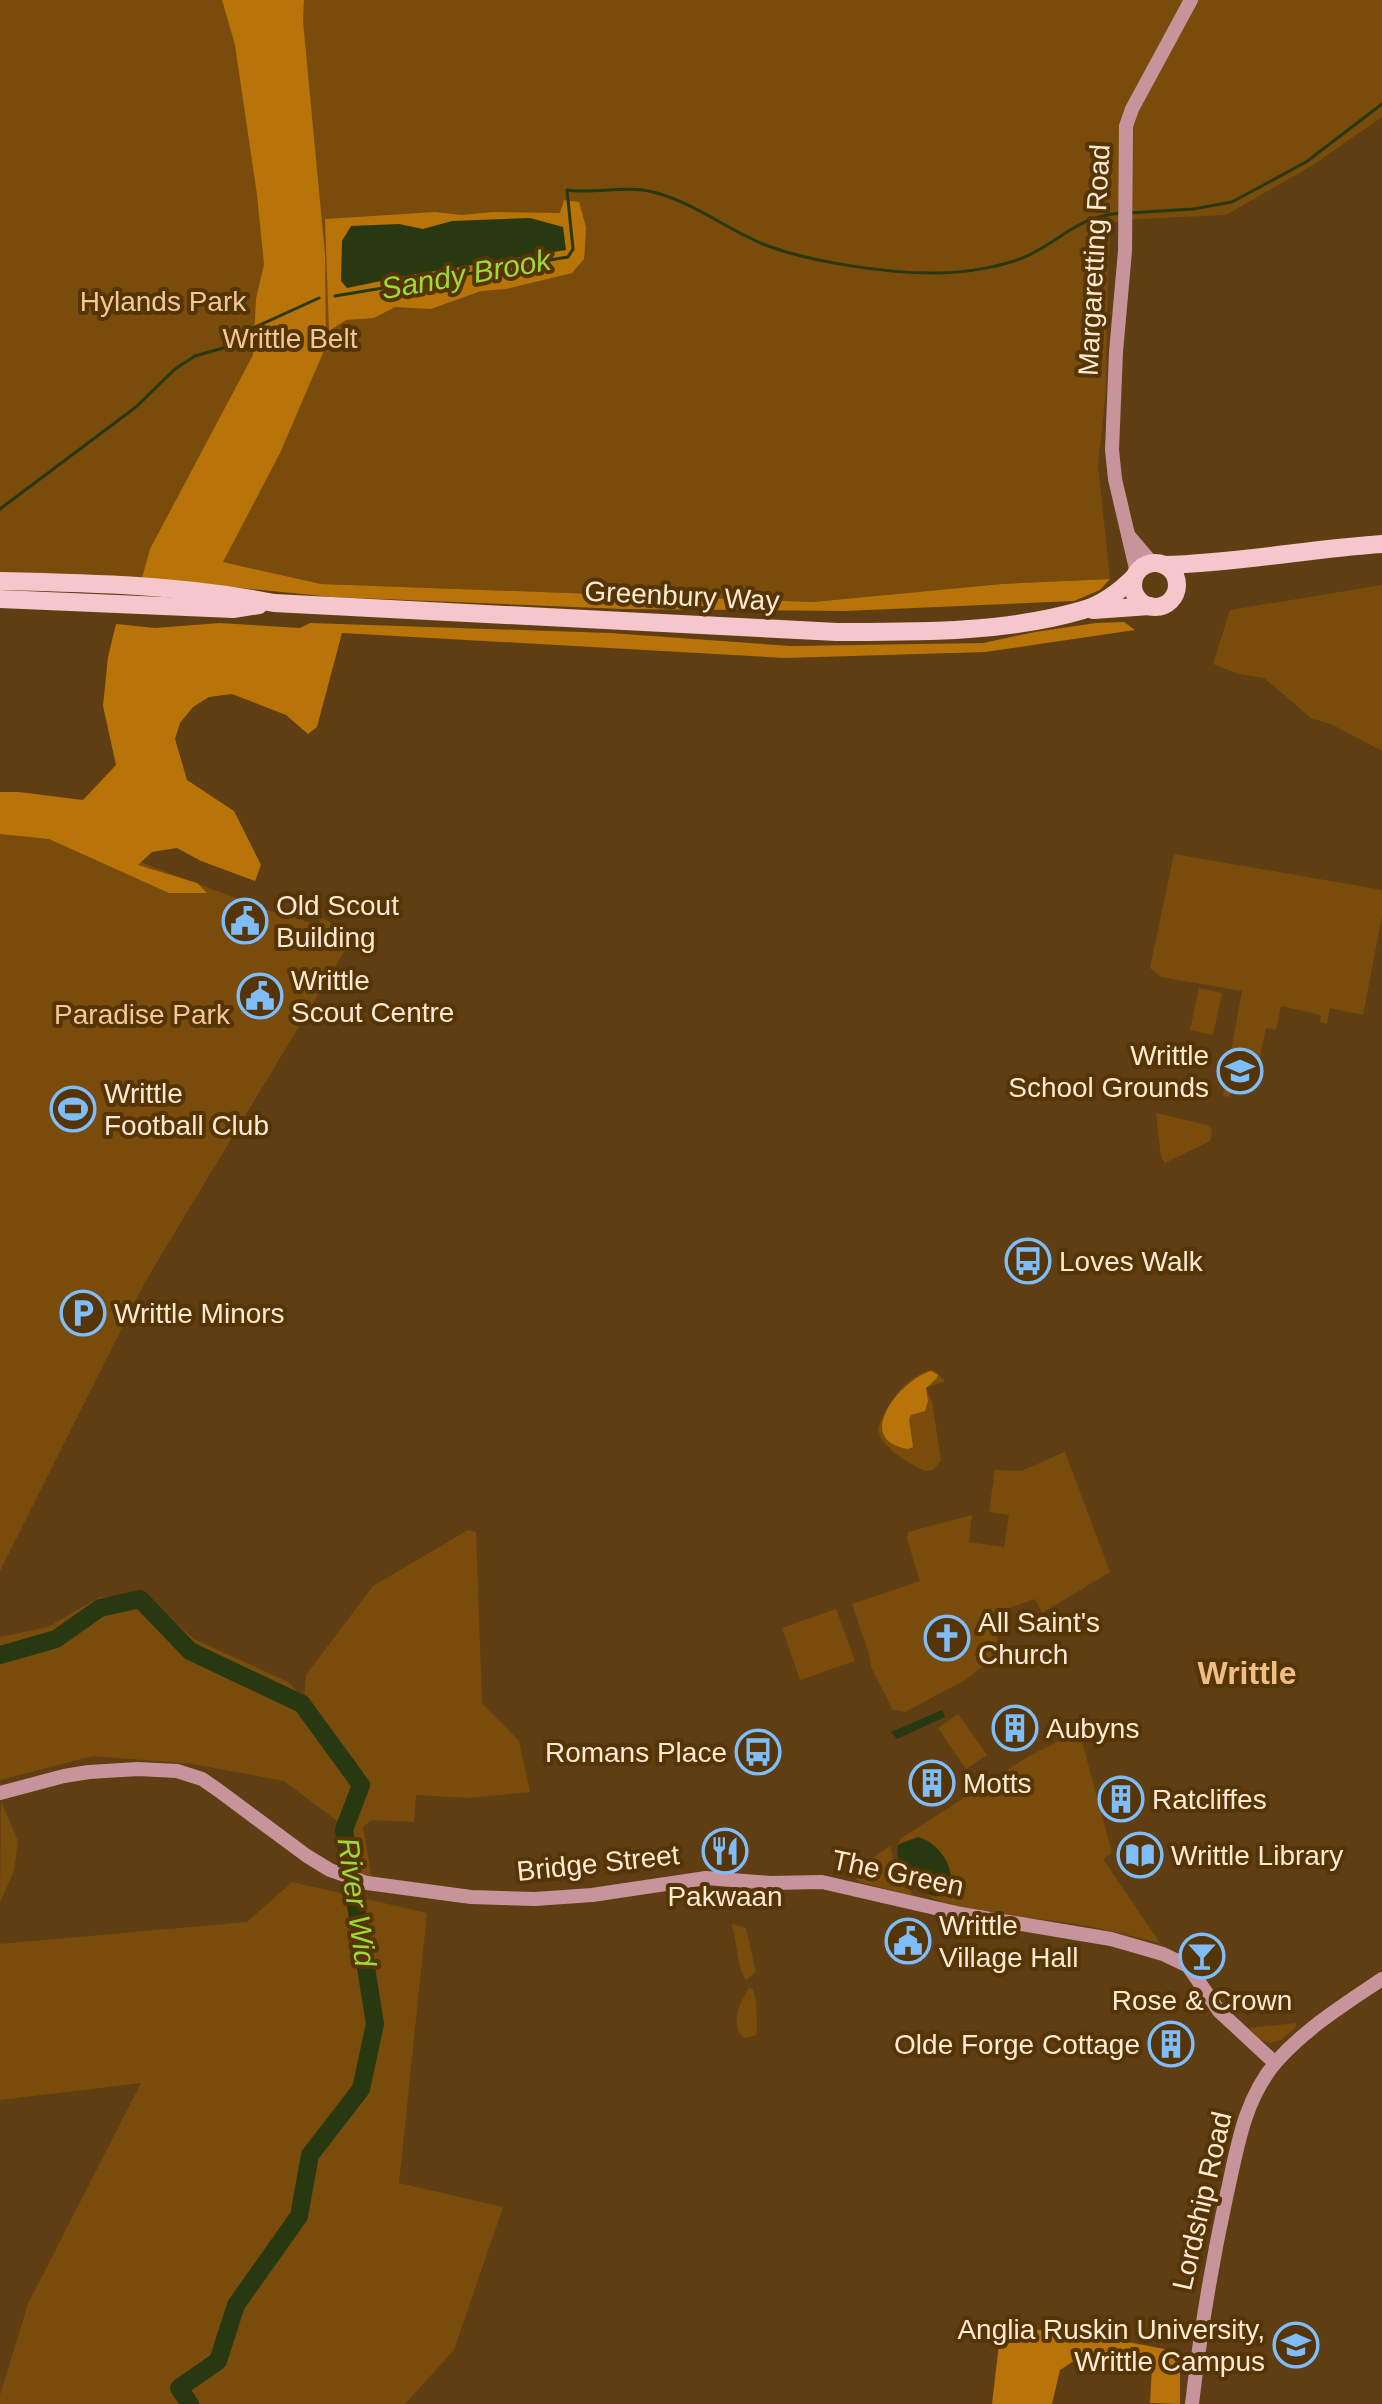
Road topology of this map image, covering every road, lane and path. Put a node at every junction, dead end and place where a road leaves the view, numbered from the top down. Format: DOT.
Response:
graph roads {
  1 [pos="1191,0"];
  2 [pos="1382,544"];
  3 [pos="1216,564"];
  4 [pos="1147,569"];
  5 [pos="0,581"];
  6 [pos="1177,584"];
  7 [pos="0,599"];
  8 [pos="274,603"];
  9 [pos="1150,606"];
  10 [pos="1085,610"];
  11 [pos="0,1793"];
  12 [pos="746,1881"];
  13 [pos="1382,1979"];
  14 [pos="1275,2063"];
  15 [pos="1192,2404"];
  1 -- 4 [label="street, Margaretting Road"];
  2 -- 3 [label="highway"];
  3 -- 4 [label="highway"];
  3 -- 6 [label="highway"];
  4 -- 6 [label="highway"];
  4 -- 9 [label="highway"];
  4 -- 10 [label="highway, Greenbury Way"];
  5 -- 8 [label="highway, Greenbury Way"];
  6 -- 9 [label="highway"];
  7 -- 8 [label="highway, Greenbury Way"];
  8 -- 10 [label="highway, Greenbury Way"];
  9 -- 10 [label="highway, Greenbury Way"];
  11 -- 12 [label="street, Bridge Street"];
  12 -- 14 [label="street, The Green"];
  13 -- 14 [label="street, Lordship Road"];
  14 -- 15 [label="street, Lordship Road"];
}
